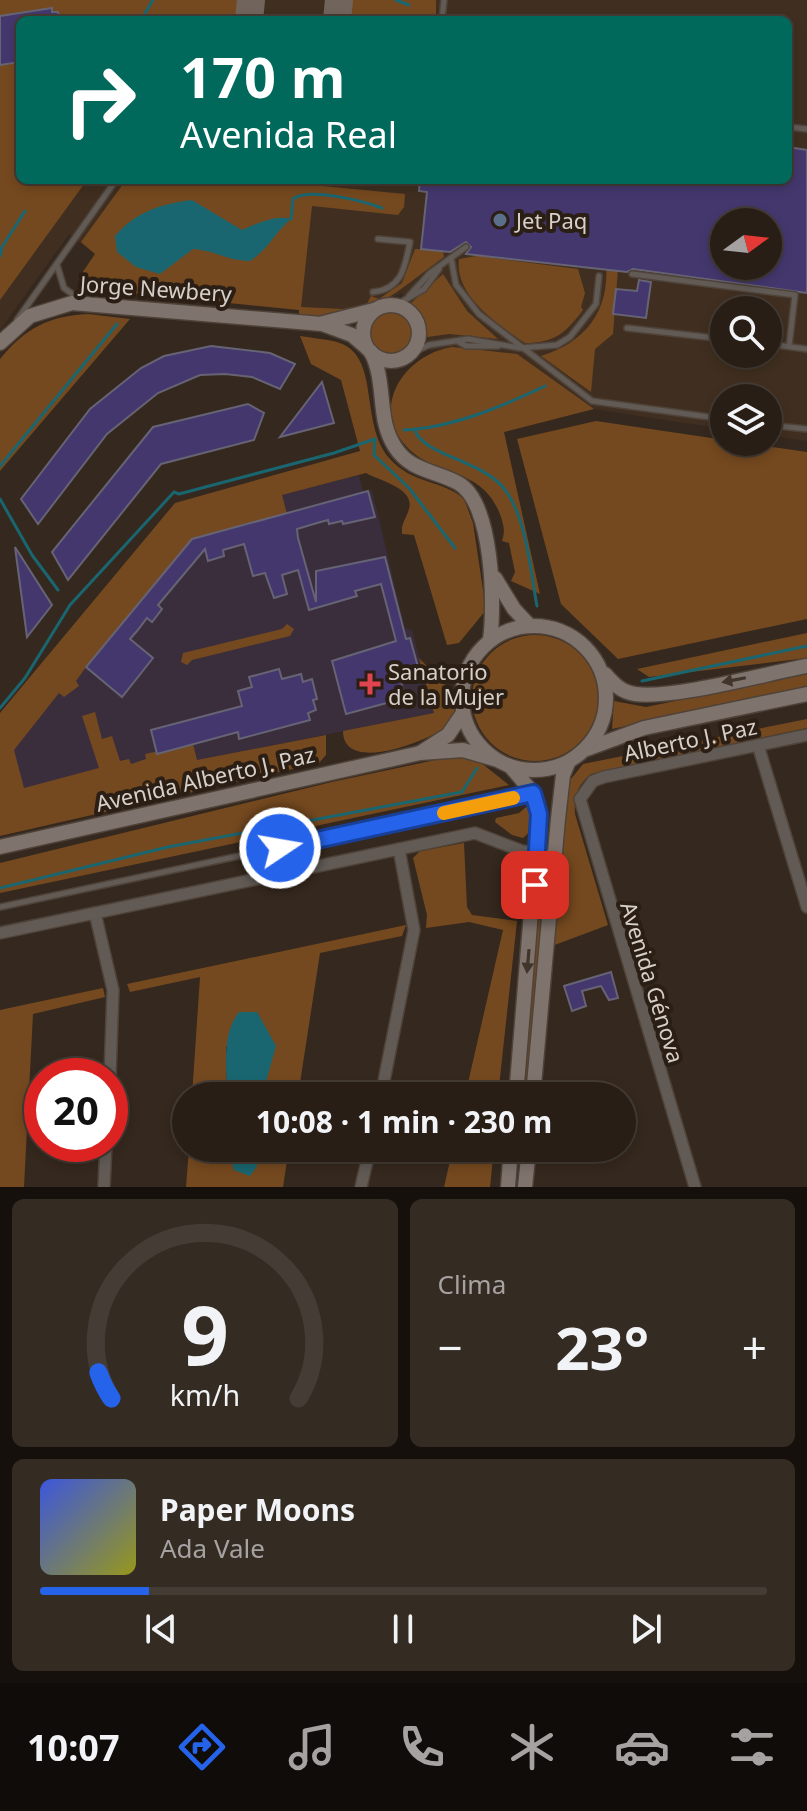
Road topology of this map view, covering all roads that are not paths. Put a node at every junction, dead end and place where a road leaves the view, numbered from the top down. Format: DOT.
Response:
graph roads {
  1 [pos="113,184"];
  2 [pos="378,239"];
  3 [pos="466,247"];
  4 [pos="451,258"];
  5 [pos="56,264"];
  6 [pos="632,274"];
  7 [pos="599,276"];
  8 [pos="373,292"];
  9 [pos="403,300"];
  10 [pos="87,303"];
  11 [pos="374,310"];
  12 [pos="322,324"];
  13 [pos="627,328"];
  14 [pos="710,337"];
  15 [pos="4,339"];
  16 [pos="782,345"];
  17 [pos="789,346"];
  18 [pos="520,348"];
  19 [pos="807,349"];
  20 [pos="369,350"];
  21 [pos="407,356"];
  22 [pos="383,397"];
  23 [pos="710,417"];
  24 [pos="782,426"];
  25 [pos="807,429"];
  26 [pos="490,569"];
  27 [pos="530,626"];
  28 [pos="490,640"];
  29 [pos="807,666"];
  30 [pos="602,671"];
  31 [pos="807,694"];
  32 [pos="463,713"];
  33 [pos="807,735"];
  34 [pos="758,745"];
  35 [pos="587,749"];
  36 [pos="420,753"];
  37 [pos="494,759"];
  38 [pos="568,763"];
  39 [pos="510,767"];
  40 [pos="584,789"];
  41 [pos="533,793"];
  42 [pos="0,847"];
  43 [pos="399,849"];
  44 [pos="538,855"];
  45 [pos="554,856"];
  46 [pos="0,907"];
  47 [pos="807,907"];
  48 [pos="95,913"];
  49 [pos="0,933"];
  50 [pos="111,1058"];
  51 [pos="384,1082"];
  52 [pos="517,1082"];
  53 [pos="534,1082"];
  54 [pos="105,1162"];
  55 [pos="367,1162"];
  56 [pos="510,1162"];
  57 [pos="528,1162"];
  58 [pos="104,1187"];
  59 [pos="361,1187"];
  60 [pos="508,1187"];
  61 [pos="525,1187"];
  62 [pos="695,1187"];
  1 -- 5 [label="lane"];
  2 -- 8 [label="lane"];
  3 -- 4 [label="lane"];
  4 -- 9 [label="lane"];
  4 -- 18 [label="lane"];
  5 -- 10 [label="lane"];
  5 -- 15 [label="lane"];
  6 -- 17 [label="lane"];
  7 -- 18 [label="lane"];
  9 -- 11 [label="main road"];
  9 -- 21 [label="main road"];
  10 -- 12 [label="main road, Jorge Newbery"];
  10 -- 15 [label="main road, Jorge Newbery"];
  11 -- 12 [label="main road, Jorge Newbery"];
  11 -- 20 [label="main road"];
  12 -- 20 [label="main road, Jorge Newbery"];
  13 -- 14 [label="lane"];
  16 -- 17 [label="lane"];
  17 -- 19 [label="lane"];
  18 -- 21 [label="lane"];
  18 -- 23 [label="lane"];
  20 -- 21 [label="main road"];
  20 -- 22 [label="main road"];
  21 -- 22 [label="main road"];
  22 -- 26 [label="main road"];
  24 -- 25 [label="lane"];
  26 -- 27 [label="main road"];
  26 -- 28 [label="main road"];
  27 -- 28 [label="main road"];
  27 -- 30 [label="main road"];
  28 -- 32 [label="main road"];
  29 -- 30 [label="main road, one-way"];
  30 -- 35 [label="main road"];
  31 -- 35 [label="main road"];
  32 -- 36 [label="main road, Avenida Alberto J. Paz"];
  32 -- 37 [label="main road"];
  33 -- 34 [label="street, Alberto J. Paz"];
  34 -- 40 [label="street, Alberto J. Paz"];
  34 -- 47 [label="street"];
  35 -- 38 [label="main road"];
  36 -- 37 [label="main road, Avenida Alberto J. Paz"];
  36 -- 42 [label="main road, Avenida Alberto J. Paz"];
  37 -- 39 [label="main road"];
  38 -- 39 [label="main road"];
  38 -- 45 [label="main road"];
  39 -- 41 [label="main road"];
  40 -- 62 [label="street, Avenida Génova"];
  41 -- 44 [label="main road"];
  41 -- 46 [label="lane"];
  43 -- 44 [label="street"];
  43 -- 48 [label="street"];
  43 -- 51 [label="street"];
  44 -- 45 [label="street"];
  44 -- 52 [label="main road, one-way"];
  45 -- 53 [label="main road"];
  48 -- 49 [label="street"];
  48 -- 50 [label="street"];
  54 -- 58 [label="street"];
  55 -- 59 [label="street"];
  56 -- 60 [label="main road"];
  57 -- 61 [label="main road"];
}
